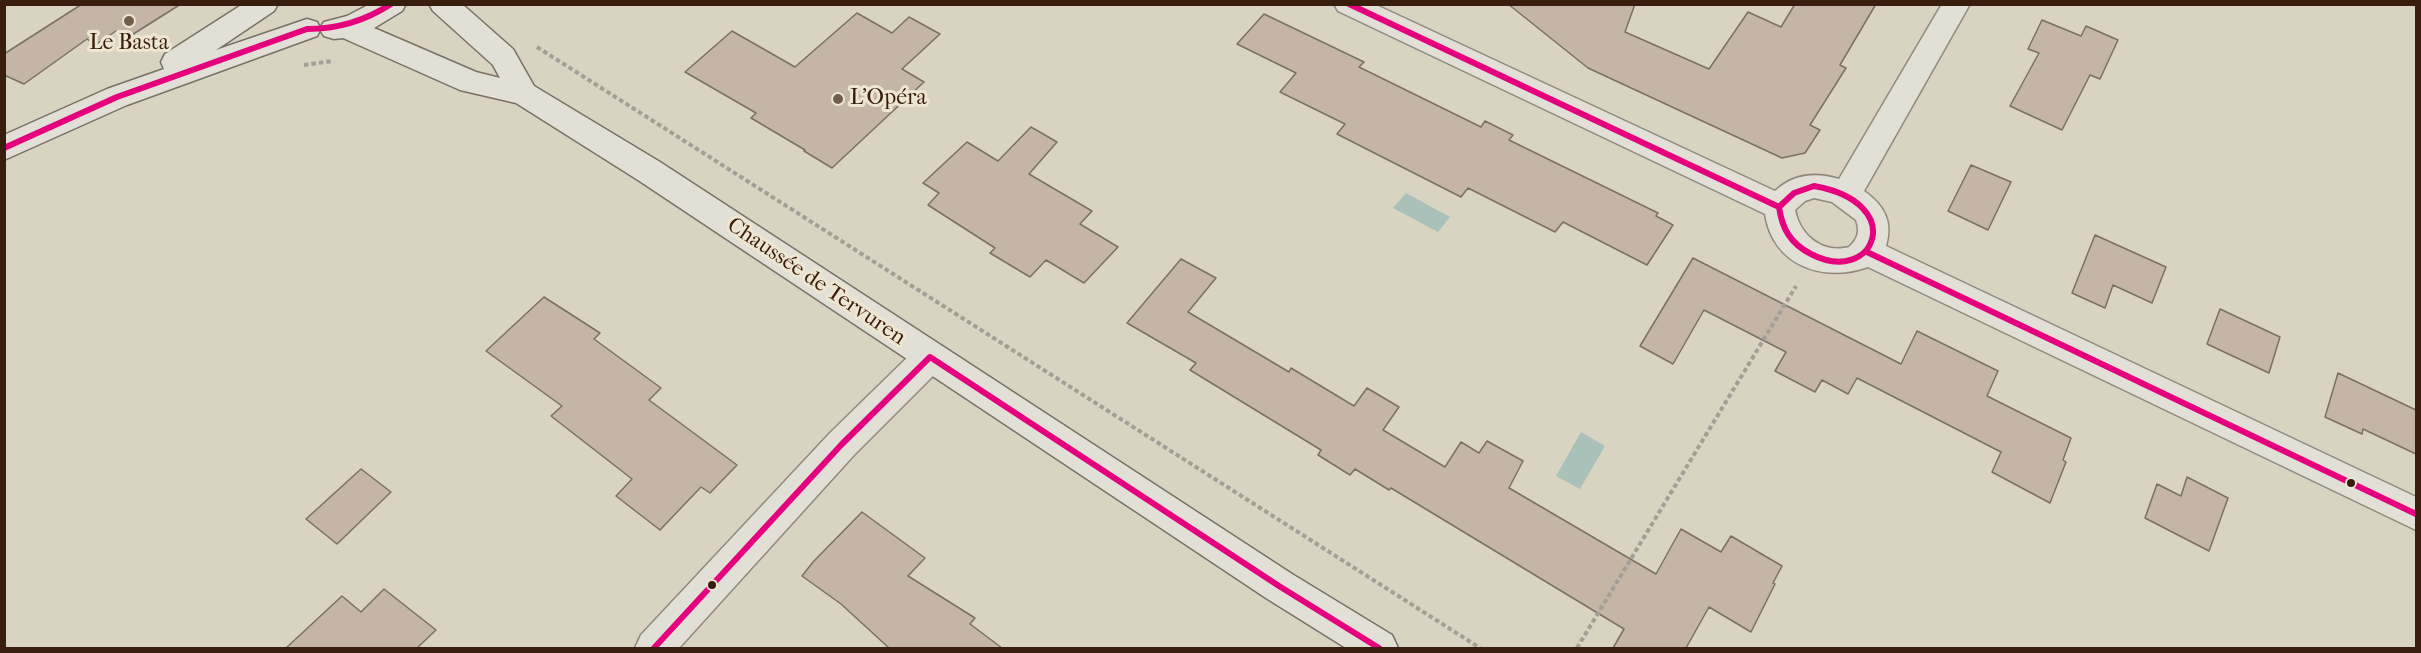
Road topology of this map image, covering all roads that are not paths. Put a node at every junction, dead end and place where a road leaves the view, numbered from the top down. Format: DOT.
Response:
graph roads {
  1 [pos="264,4"];
  2 [pos="277,4"];
  3 [pos="392,4"];
  4 [pos="442,4"];
  5 [pos="1348,4"];
  6 [pos="1956,4"];
  7 [pos="346,27"];
  8 [pos="307,29"];
  9 [pos="524,94"];
  10 [pos="117,97"];
  11 [pos="4,148"];
  12 [pos="1846,195"];
  13 [pos="1779,207"];
  14 [pos="1867,252"];
  15 [pos="930,357"];
  16 [pos="2416,514"];
  17 [pos="654,648"];
  18 [pos="1378,648"];
  1 -- 10 [label="main road"];
  2 -- 8 [label="main road"];
  3 -- 7 [label="main road"];
  4 -- 9 [label="main road, Chaussée de Tervuren"];
  5 -- 13 [label="main road"];
  6 -- 12 [label="main road"];
  7 -- 8 [label="main road"];
  7 -- 9 [label="main road, Chaussée de Tervuren"];
  8 -- 10 [label="main road"];
  9 -- 15 [label="main road, Chaussée de Tervuren"];
  10 -- 11 [label="main road"];
  12 -- 13 [label="main road"];
  12 -- 14 [label="main road"];
  13 -- 14 [label="main road"];
  14 -- 16 [label="main road"];
  15 -- 17 [label="main road"];
  15 -- 18 [label="main road, Chaussée de Tervuren"];
}
